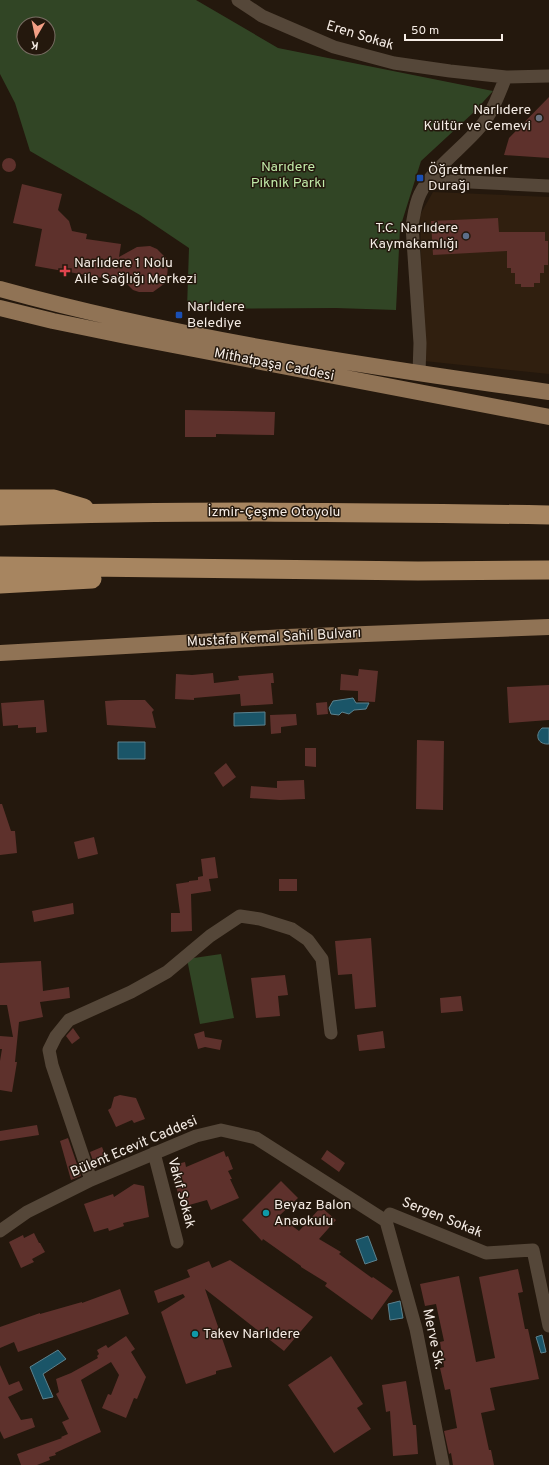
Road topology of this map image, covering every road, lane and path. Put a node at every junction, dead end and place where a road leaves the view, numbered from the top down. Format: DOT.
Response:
graph roads {
  1 [pos="238,0"];
  2 [pos="549,76"];
  3 [pos="506,77"];
  4 [pos="429,180"];
  5 [pos="549,186"];
  6 [pos="0,289"];
  7 [pos="0,308"];
  8 [pos="419,373"];
  9 [pos="549,392"];
  10 [pos="549,417"];
  11 [pos="0,500"];
  12 [pos="103,513"];
  13 [pos="549,515"];
  14 [pos="0,516"];
  15 [pos="0,566"];
  16 [pos="549,570"];
  17 [pos="418,571"];
  18 [pos="0,584"];
  19 [pos="549,627"];
  20 [pos="0,653"];
  21 [pos="331,1033"];
  22 [pos="154,1153"];
  23 [pos="91,1180"];
  24 [pos="386,1221"];
  25 [pos="0,1231"];
  26 [pos="177,1242"];
  27 [pos="549,1326"];
  28 [pos="443,1465"];
  1 -- 3 [label="street, Eren Sokak"];
  2 -- 3 [label="street, Eren Sokak"];
  3 -- 4 [label="street"];
  4 -- 5 [label="street"];
  4 -- 8 [label="street"];
  6 -- 8 [label="main road, Mithatpaşa Caddesi"];
  7 -- 10 [label="main road, Mithatpaşa Caddesi"];
  8 -- 9 [label="main road, Mithatpaşa Caddesi"];
  11 -- 12 [label="highway"];
  12 -- 13 [label="highway, İzmir-Çeşme Otoyolu"];
  12 -- 14 [label="highway, İzmir-Çeşme Otoyolu"];
  15 -- 17 [label="highway"];
  16 -- 17 [label="highway"];
  17 -- 18 [label="highway"];
  19 -- 20 [label="main road, Mustafa Kemal Sahil Bulvarı"];
  21 -- 23 [label="street"];
  22 -- 23 [label="street, Bülent Ecevit Caddesi"];
  22 -- 24 [label="street, Bülent Ecevit Caddesi"];
  22 -- 26 [label="street, Vakıf Sokak"];
  23 -- 25 [label="street, Bülent Ecevit Caddesi"];
  24 -- 27 [label="street, Sergen Sokak"];
  24 -- 28 [label="street, Merve Sk."];
}
